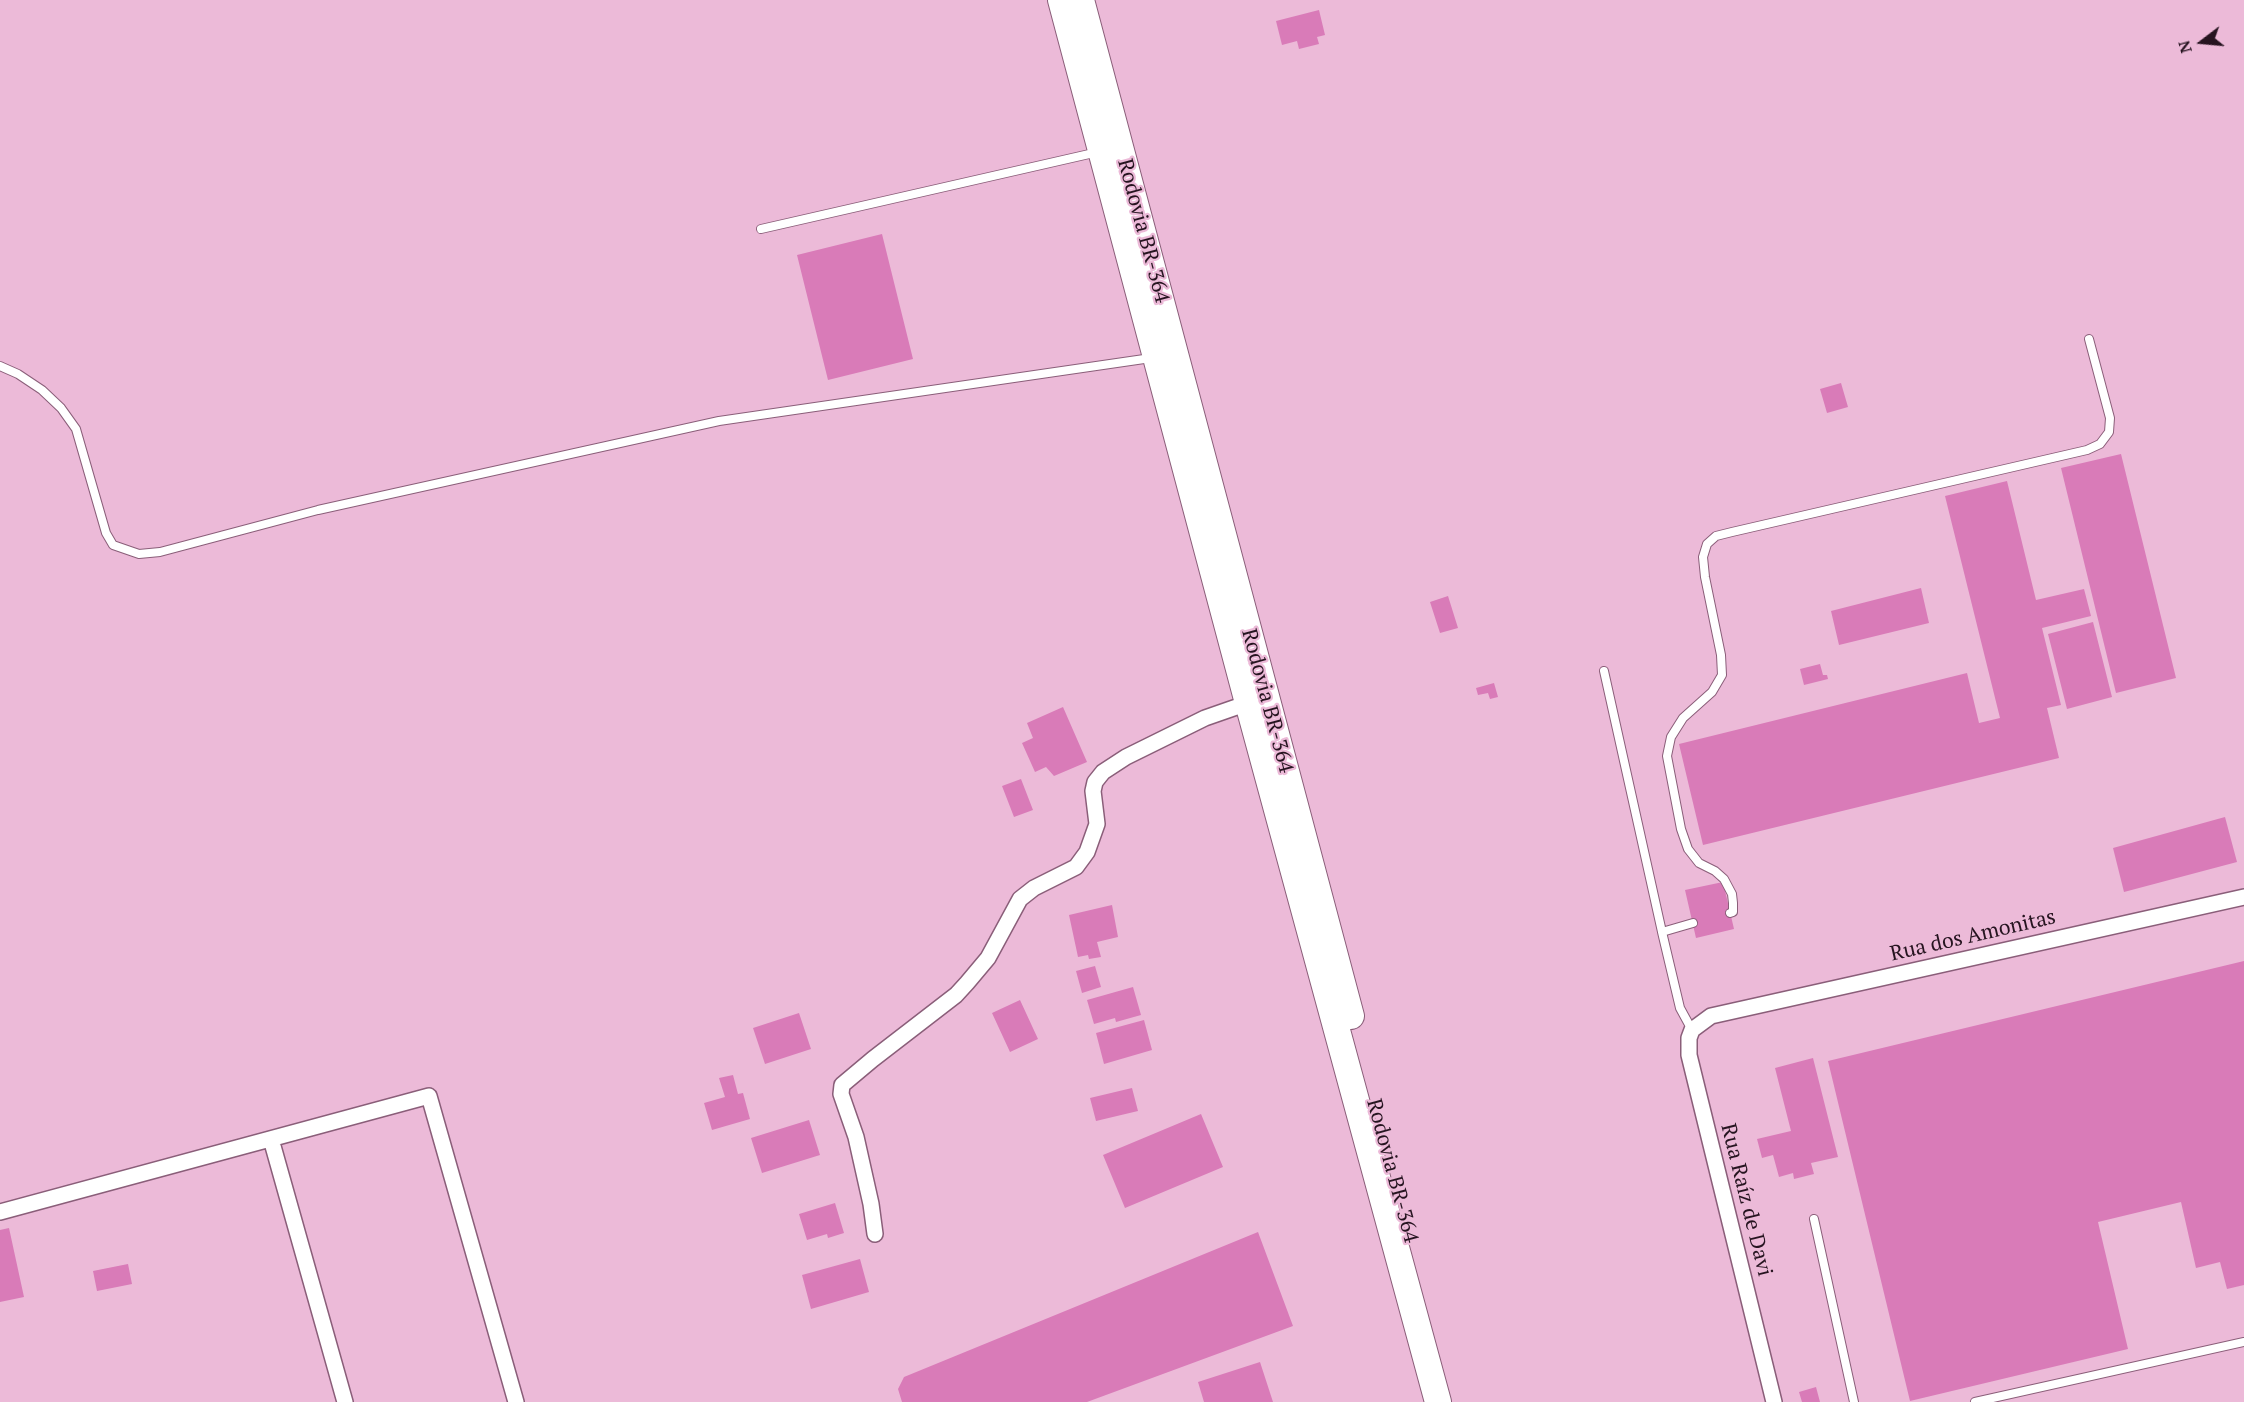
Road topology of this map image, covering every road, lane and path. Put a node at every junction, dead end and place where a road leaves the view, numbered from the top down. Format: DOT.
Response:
graph roads {
  1 [pos="1061,0"];
  2 [pos="1081,0"];
  3 [pos="1100,152"];
  4 [pos="761,229"];
  5 [pos="2089,339"];
  6 [pos="1156,358"];
  7 [pos="0,366"];
  8 [pos="1604,671"];
  9 [pos="1248,703"];
  10 [pos="2244,897"];
  11 [pos="1730,914"];
  12 [pos="1693,923"];
  13 [pos="1662,932"];
  14 [pos="1692,1030"];
  15 [pos="271,1138"];
  16 [pos="0,1212"];
  17 [pos="1814,1219"];
  18 [pos="875,1234"];
  19 [pos="2244,1342"];
  20 [pos="345,1402"];
  21 [pos="516,1402"];
  22 [pos="1438,1402"];
  23 [pos="1454,1402"];
  24 [pos="1774,1402"];
  25 [pos="1854,1402"];
  26 [pos="1975,1402"];
  1 -- 3 [label="highway"];
  2 -- 23 [label="highway, Rodovia BR-364"];
  3 -- 4 [label="lane"];
  3 -- 6 [label="highway"];
  5 -- 11 [label="lane"];
  6 -- 7 [label="lane"];
  6 -- 9 [label="highway"];
  8 -- 13 [label="lane"];
  9 -- 18 [label="street"];
  9 -- 22 [label="highway"];
  10 -- 14 [label="street, Rua dos Amonitas"];
  12 -- 13 [label="lane"];
  13 -- 14 [label="lane"];
  14 -- 24 [label="street, Rua Raíz de Davi"];
  15 -- 16 [label="street"];
  15 -- 20 [label="street"];
  15 -- 21 [label="street"];
  17 -- 25 [label="lane"];
  19 -- 26 [label="lane"];
}
